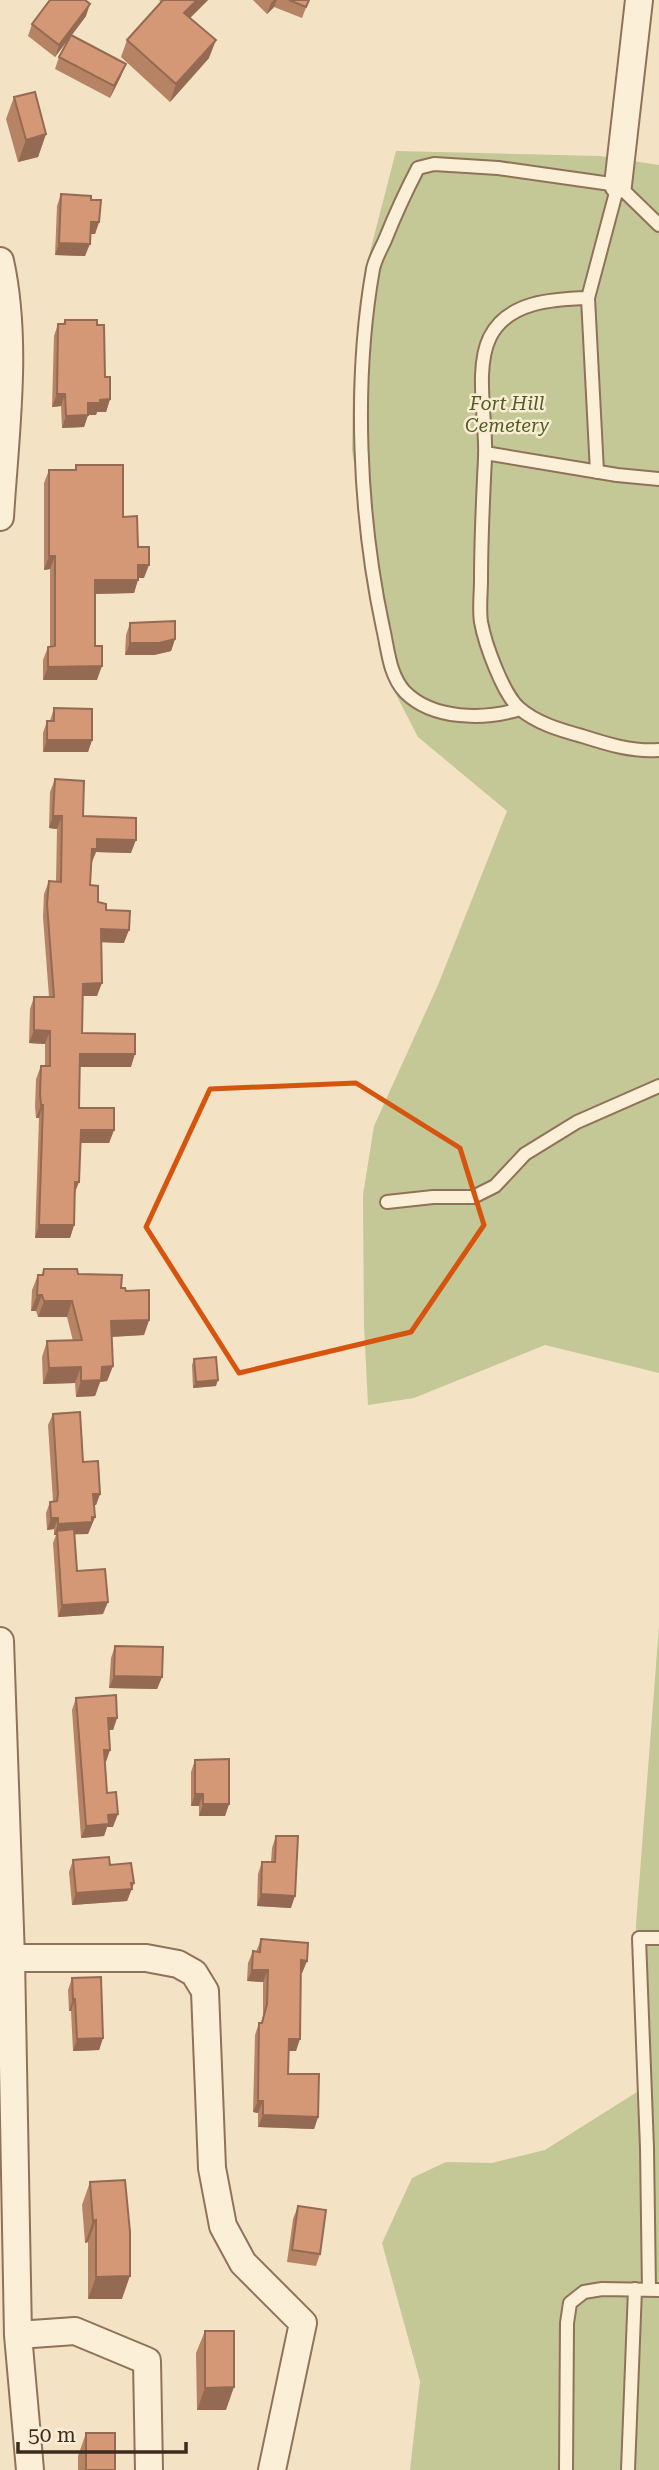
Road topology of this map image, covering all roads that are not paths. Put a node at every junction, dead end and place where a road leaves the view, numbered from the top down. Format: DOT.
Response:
graph roads {
  1 [pos="639,0"];
  2 [pos="618,185"];
  3 [pos="659,225"];
  4 [pos="0,261"];
  5 [pos="588,298"];
  6 [pos="485,453"];
  7 [pos="597,472"];
  8 [pos="659,479"];
  9 [pos="0,517"];
  10 [pos="520,709"];
  11 [pos="659,750"];
  12 [pos="659,1086"];
  13 [pos="387,1202"];
  14 [pos="0,1641"];
  15 [pos="659,1938"];
  16 [pos="11,1958"];
  17 [pos="635,2289"];
  18 [pos="654,2290"];
  19 [pos="18,2335"];
  20 [pos="30,2470"];
  21 [pos="149,2470"];
  22 [pos="272,2470"];
  23 [pos="566,2470"];
  24 [pos="628,2470"];
  1 -- 2 [label="street"];
  2 -- 3 [label="lane"];
  2 -- 5 [label="lane"];
  2 -- 10 [label="lane"];
  4 -- 9 [label="street"];
  5 -- 6 [label="lane"];
  5 -- 7 [label="lane"];
  6 -- 7 [label="lane"];
  6 -- 10 [label="lane"];
  7 -- 8 [label="lane"];
  10 -- 11 [label="lane"];
  12 -- 13 [label="lane"];
  14 -- 16 [label="street"];
  15 -- 18 [label="lane"];
  16 -- 19 [label="street"];
  16 -- 22 [label="street"];
  17 -- 18 [label="lane"];
  17 -- 23 [label="lane"];
  17 -- 24 [label="lane"];
  19 -- 20 [label="street"];
  19 -- 21 [label="street"];
}
